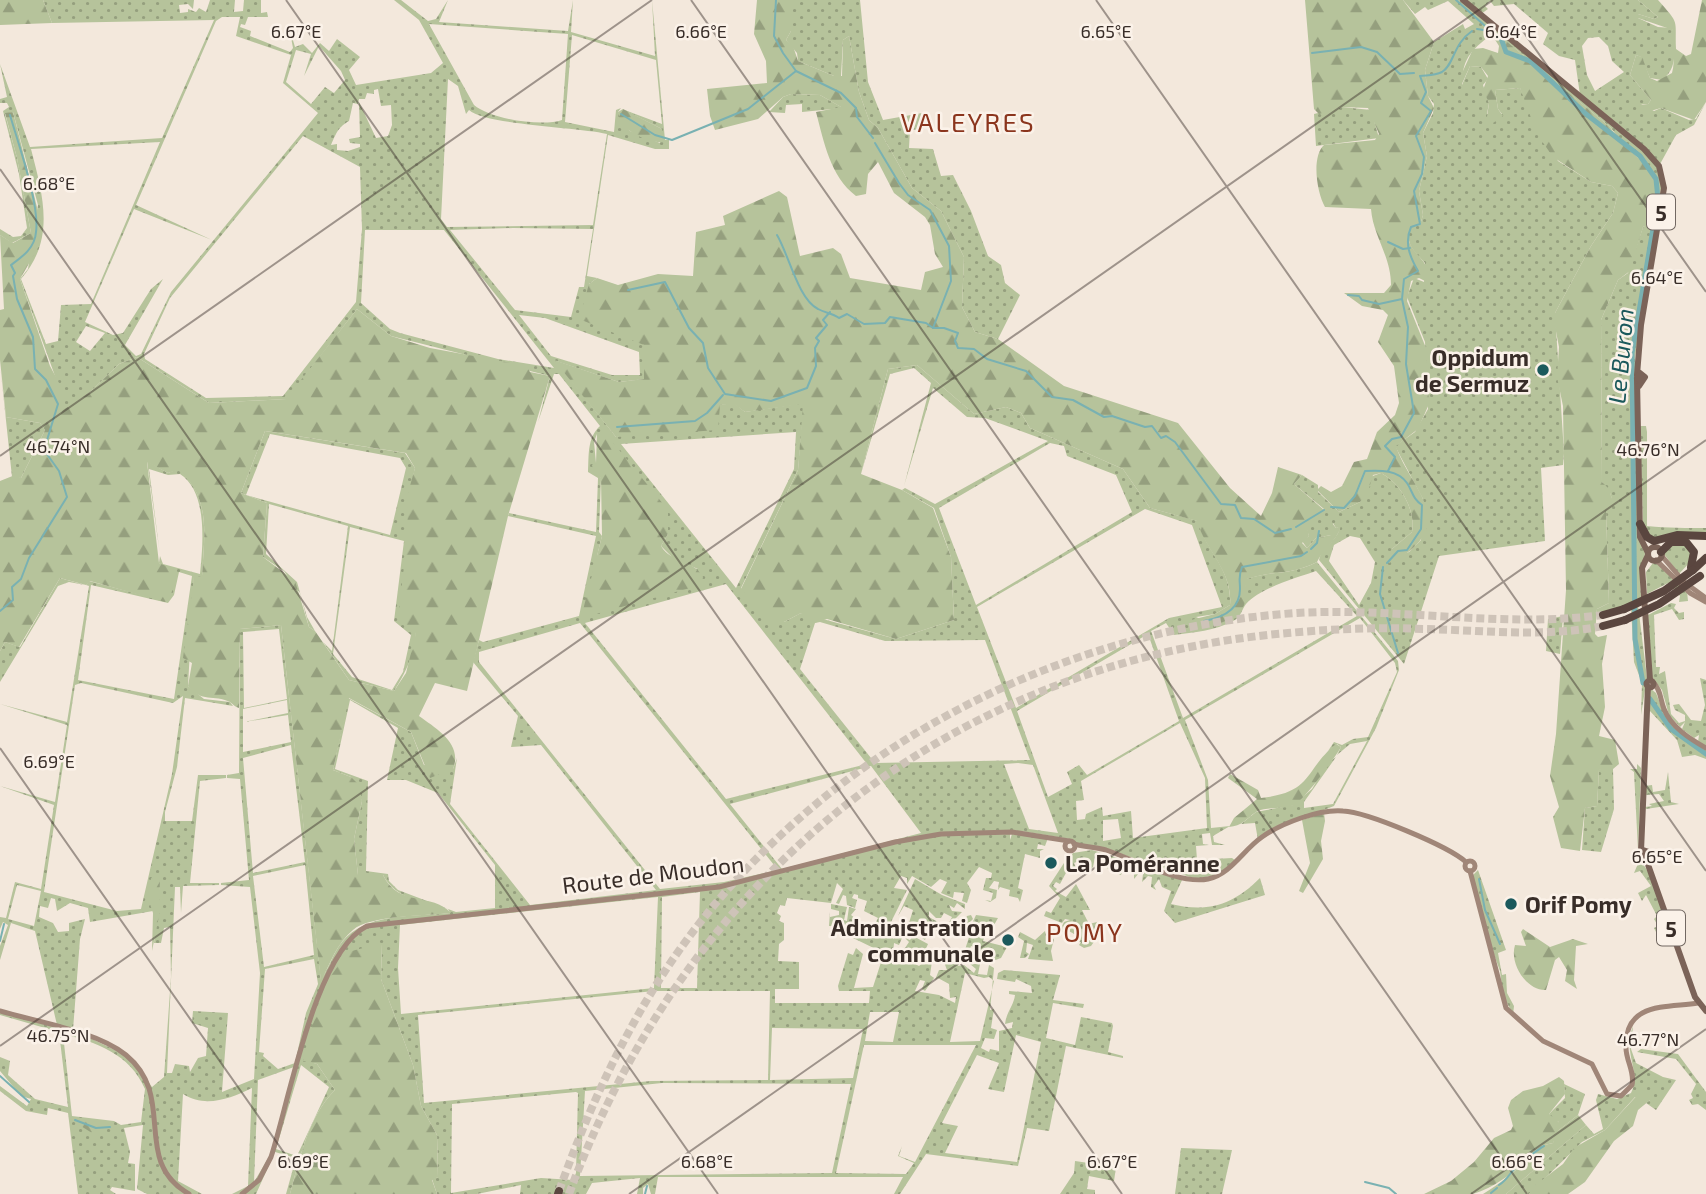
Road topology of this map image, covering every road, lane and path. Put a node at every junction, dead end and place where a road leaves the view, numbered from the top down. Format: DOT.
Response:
graph roads {
  1 [pos="1463,0"];
  2 [pos="1640,527"];
  3 [pos="1673,536"];
  4 [pos="1706,536"];
  5 [pos="1655,554"];
  6 [pos="1706,558"];
  7 [pos="1699,571"];
  8 [pos="1706,600"];
  9 [pos="1603,615"];
  10 [pos="1603,626"];
  11 [pos="1651,684"];
  12 [pos="1706,748"];
  13 [pos="1049,836"];
  14 [pos="1072,842"];
  15 [pos="1065,847"];
  16 [pos="1103,849"];
  17 [pos="1073,851"];
  18 [pos="1697,1000"];
  19 [pos="0,1011"];
  20 [pos="1706,1011"];
  21 [pos="190,1194"];
  22 [pos="242,1194"];
  1 -- 2 [label="main road, 5"];
  2 -- 3 [label="highway"];
  2 -- 5 [label="main road"];
  3 -- 4 [label="highway"];
  3 -- 5 [label="highway"];
  5 -- 7 [label="highway"];
  5 -- 8 [label="main road"];
  5 -- 11 [label="main road"];
  6 -- 7 [label="highway"];
  7 -- 9 [label="highway, bridge"];
  7 -- 10 [label="highway, bridge"];
  11 -- 12 [label="main road"];
  11 -- 18 [label="main road, 5"];
  13 -- 14 [label="main road, Route de Moudon"];
  13 -- 15 [label="main road, Route de Moudon"];
  13 -- 22 [label="main road, Route de Moudon"];
  14 -- 15 [label="main road"];
  14 -- 16 [label="main road, Route de Moudon"];
  14 -- 17 [label="main road"];
  15 -- 17 [label="main road, Route de Moudon"];
  16 -- 17 [label="main road, Route de Moudon"];
  16 -- 18 [label="main road, Route de Moudon"];
  18 -- 20 [label="main road, 5"];
  19 -- 21 [label="main road"];
}
